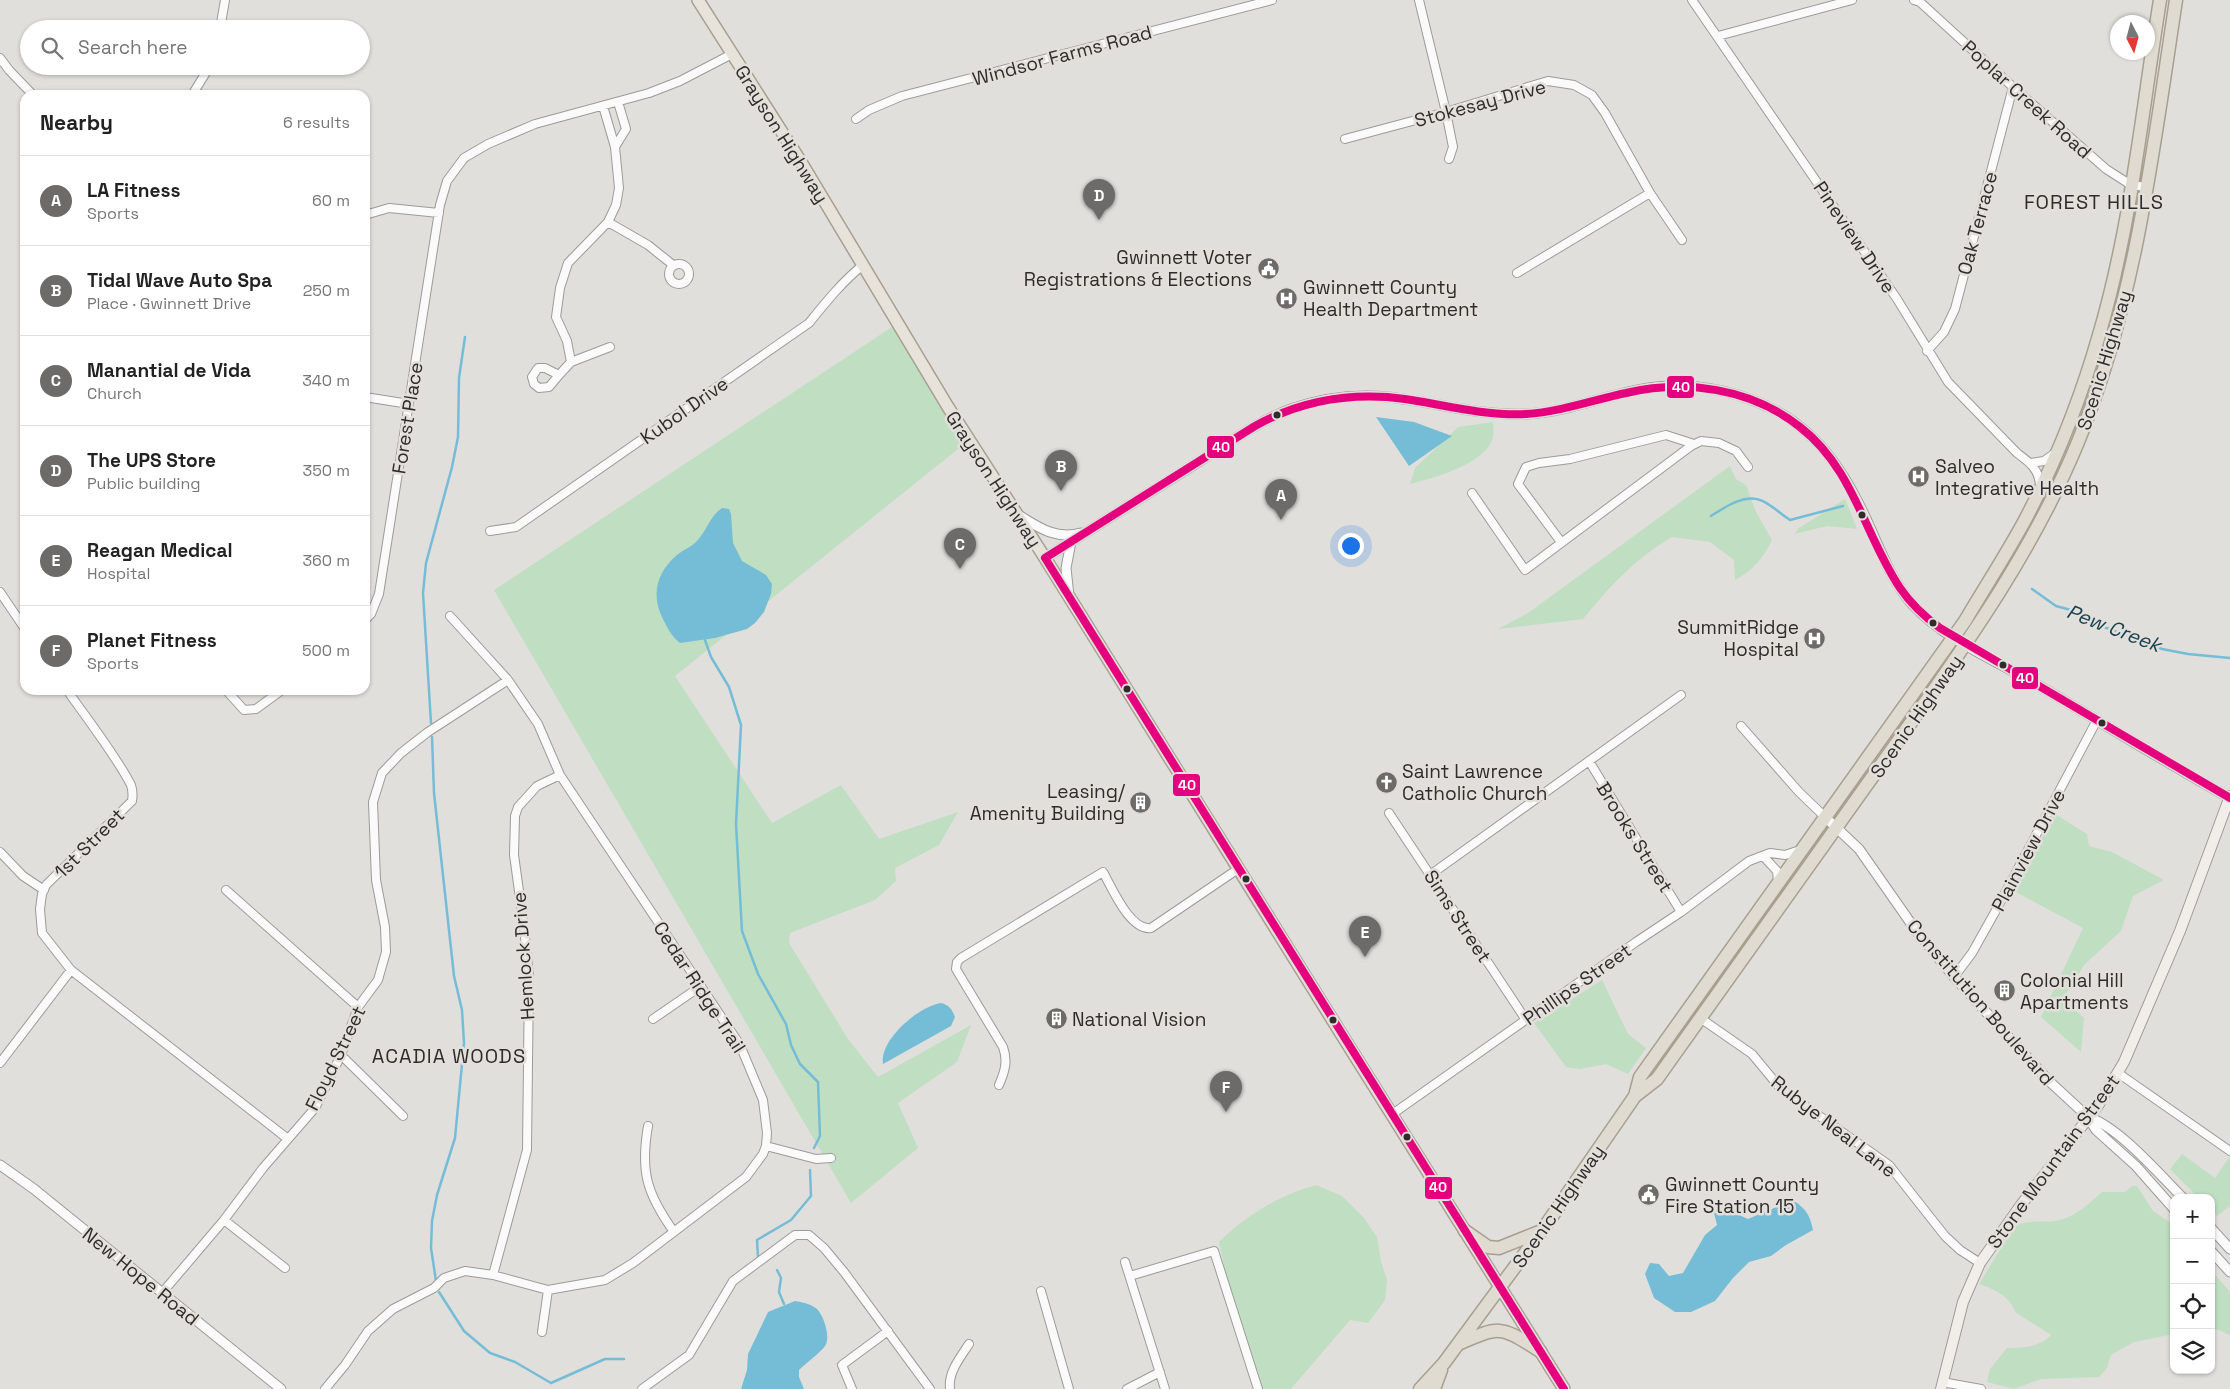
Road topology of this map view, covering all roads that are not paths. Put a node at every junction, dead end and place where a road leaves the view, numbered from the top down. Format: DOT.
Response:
graph roads {
  1 [pos="225,0"];
  2 [pos="698,0"];
  3 [pos="1272,0"];
  4 [pos="1419,0"];
  5 [pos="1692,0"];
  6 [pos="1852,0"];
  7 [pos="2160,0"];
  8 [pos="2176,0"];
  9 [pos="1919,1"];
  10 [pos="222,20"];
  11 [pos="1718,36"];
  12 [pos="732,54"];
  13 [pos="0,58"];
  14 [pos="204,75"];
  15 [pos="2013,87"];
  16 [pos="28,90"];
  17 [pos="195,90"];
  18 [pos="618,102"];
  19 [pos="603,106"];
  20 [pos="1446,112"];
  21 [pos="856,119"];
  22 [pos="1345,139"];
  23 [pos="615,147"];
  24 [pos="1449,159"];
  25 [pos="2130,185"];
  26 [pos="2146,187"];
  27 [pos="1650,193"];
  28 [pos="439,213"];
  29 [pos="370,214"];
  30 [pos="608,222"];
  31 [pos="1682,240"];
  32 [pos="673,265"];
  33 [pos="863,266"];
  34 [pos="1517,273"];
  35 [pos="610,347"];
  36 [pos="1927,351"];
  37 [pos="571,362"];
  38 [pos="559,375"];
  39 [pos="370,398"];
  40 [pos="409,404"];
  41 [pos="1694,444"];
  42 [pos="2057,452"];
  43 [pos="2030,463"];
  44 [pos="1748,467"];
  45 [pos="2040,488"];
  46 [pos="1472,493"];
  47 [pos="1017,514"];
  48 [pos="1090,530"];
  49 [pos="490,531"];
  50 [pos="1071,542"];
  51 [pos="1561,542"];
  52 [pos="1045,558"];
  53 [pos="0,592"];
  54 [pos="1070,598"];
  55 [pos="370,615"];
  56 [pos="450,616"];
  57 [pos="20,621"];
  58 [pos="1954,636"];
  59 [pos="1966,644"];
  60 [pos="508,680"];
  61 [pos="70,695"];
  62 [pos="230,695"];
  63 [pos="276,695"];
  64 [pos="1681,695"];
  65 [pos="2096,720"];
  66 [pos="1741,726"];
  67 [pos="1589,761"];
  68 [pos="560,775"];
  69 [pos="2230,797"];
  70 [pos="1388,813"];
  71 [pos="1825,817"];
  72 [pos="1837,826"];
  73 [pos="1802,849"];
  74 [pos="0,852"];
  75 [pos="1764,857"];
  76 [pos="1238,869"];
  77 [pos="1430,874"];
  78 [pos="1778,883"];
  79 [pos="44,890"];
  80 [pos="226,890"];
  81 [pos="1682,912"];
  82 [pos="71,970"];
  83 [pos="1954,977"];
  84 [pos="700,986"];
  85 [pos="358,1007"];
  86 [pos="1688,1009"];
  87 [pos="653,1018"];
  88 [pos="1700,1018"];
  89 [pos="1526,1020"];
  90 [pos="340,1055"];
  91 [pos="0,1063"];
  92 [pos="2118,1073"];
  93 [pos="999,1084"];
  94 [pos="1635,1096"];
  95 [pos="1391,1115"];
  96 [pos="402,1116"];
  97 [pos="2088,1117"];
  98 [pos="648,1126"];
  99 [pos="288,1139"];
  100 [pos="766,1146"];
  101 [pos="2230,1151"];
  102 [pos="831,1158"];
  103 [pos="0,1165"];
  104 [pos="2179,1194"];
  105 [pos="2170,1204"];
  106 [pos="224,1220"];
  107 [pos="1542,1230"];
  108 [pos="1465,1231"];
  109 [pos="674,1232"];
  110 [pos="2215,1232"];
  111 [pos="2230,1249"];
  112 [pos="2215,1255"];
  113 [pos="1125,1262"];
  114 [pos="1980,1263"];
  115 [pos="285,1268"];
  116 [pos="2230,1272"];
  117 [pos="493,1275"];
  118 [pos="1130,1276"];
  119 [pos="1500,1287"];
  120 [pos="548,1290"];
  121 [pos="1041,1290"];
  122 [pos="162,1293"];
  123 [pos="888,1331"];
  124 [pos="542,1332"];
  125 [pos="969,1344"];
  126 [pos="1458,1344"];
  127 [pos="1540,1351"];
  128 [pos="1444,1363"];
  129 [pos="1160,1372"];
  130 [pos="1941,1385"];
  131 [pos="281,1389"];
  132 [pos="325,1389"];
  133 [pos="642,1389"];
  134 [pos="852,1389"];
  135 [pos="930,1389"];
  136 [pos="950,1389"];
  137 [pos="1069,1389"];
  138 [pos="1126,1389"];
  139 [pos="1165,1389"];
  140 [pos="1258,1389"];
  141 [pos="1420,1389"];
  142 [pos="1434,1389"];
  143 [pos="1564,1389"];
  144 [pos="1981,1389"];
  1 -- 10 [label="street"];
  2 -- 12 [label="main road, Grayson Highway"];
  3 -- 21 [label="street, Windsor Farms Road"];
  4 -- 20 [label="street"];
  5 -- 11 [label="street, Pineview Drive"];
  6 -- 11 [label="street"];
  7 -- 25 [label="highway, Scenic Highway"];
  8 -- 26 [label="highway, Scenic Highway"];
  9 -- 15 [label="street, Poplar Creek Road"];
  11 -- 36 [label="street, Pineview Drive"];
  12 -- 18 [label="street, Forest Place"];
  12 -- 33 [label="main road, Grayson Highway"];
  13 -- 16 [label="street"];
  14 -- 17 [label="street"];
  15 -- 25 [label="street, Poplar Creek Road"];
  15 -- 36 [label="street, Oak Terrace"];
  18 -- 19 [label="street, Forest Place"];
  18 -- 23 [label="street"];
  19 -- 23 [label="street"];
  19 -- 28 [label="street, Forest Place"];
  20 -- 22 [label="street, Stokesay Drive"];
  20 -- 24 [label="street"];
  20 -- 27 [label="street, Stokesay Drive"];
  23 -- 30 [label="street"];
  25 -- 26 [label="street, Poplar Creek Road"];
  25 -- 42 [label="highway, Scenic Highway"];
  26 -- 59 [label="highway, Scenic Highway"];
  27 -- 31 [label="street, Stokesay Drive"];
  27 -- 34 [label="street"];
  28 -- 29 [label="street"];
  28 -- 40 [label="street, Forest Place"];
  30 -- 32 [label="street"];
  30 -- 37 [label="street"];
  33 -- 47 [label="main road, Grayson Highway"];
  33 -- 49 [label="street, Kubol Drive"];
  35 -- 37 [label="street"];
  36 -- 43 [label="street, Pineview Drive"];
  37 -- 38 [label="street"];
  39 -- 40 [label="street"];
  40 -- 55 [label="street, Forest Place"];
  41 -- 44 [label="street"];
  41 -- 51 [label="street"];
  41 -- 51 [label="street"];
  42 -- 43 [label="street"];
  42 -- 45 [label="highway, Scenic Highway"];
  43 -- 45 [label="street"];
  45 -- 58 [label="highway, Scenic Highway"];
  46 -- 51 [label="street"];
  47 -- 48 [label="street"];
  47 -- 52 [label="main road, Grayson Highway"];
  48 -- 50 [label="street"];
  48 -- 58 [label="street"];
  50 -- 52 [label="street"];
  50 -- 54 [label="street"];
  52 -- 54 [label="main road, Grayson Highway"];
  53 -- 57 [label="street"];
  54 -- 76 [label="main road, Grayson Highway"];
  56 -- 60 [label="street, Cedar Ridge Trail"];
  58 -- 59 [label="street"];
  58 -- 71 [label="highway, Scenic Highway"];
  59 -- 65 [label="street"];
  59 -- 72 [label="highway, Scenic Highway"];
  60 -- 68 [label="street, Cedar Ridge Trail"];
  60 -- 85 [label="street, Floyd Street"];
  61 -- 79 [label="street, 1st Street"];
  62 -- 63 [label="street"];
  64 -- 67 [label="street"];
  65 -- 69 [label="street"];
  65 -- 83 [label="street, Plainview Drive"];
  66 -- 71 [label="street, Constitution Boulevard"];
  67 -- 77 [label="street"];
  67 -- 81 [label="street, Brooks Street"];
  68 -- 84 [label="street, Cedar Ridge Trail"];
  68 -- 117 [label="street, Hemlock Drive"];
  69 -- 92 [label="main road, Stone Mountain Street"];
  70 -- 77 [label="street, Sims Street"];
  71 -- 72 [label="street, Constitution Boulevard"];
  71 -- 73 [label="highway, Scenic Highway"];
  72 -- 83 [label="street, Constitution Boulevard"];
  72 -- 88 [label="highway, Scenic Highway"];
  73 -- 75 [label="street, Phillips Street"];
  73 -- 78 [label="highway, Scenic Highway"];
  74 -- 79 [label="street"];
  75 -- 78 [label="street"];
  75 -- 81 [label="street, Phillips Street"];
  76 -- 93 [label="street"];
  76 -- 95 [label="main road, Grayson Highway"];
  77 -- 89 [label="street, Sims Street"];
  78 -- 86 [label="highway, Scenic Highway"];
  79 -- 82 [label="street, 1st Street"];
  80 -- 85 [label="street"];
  81 -- 89 [label="street, Phillips Street"];
  82 -- 91 [label="street"];
  82 -- 99 [label="street"];
  83 -- 97 [label="street, Constitution Boulevard"];
  84 -- 87 [label="street"];
  84 -- 100 [label="street, Cedar Ridge Trail"];
  85 -- 90 [label="street, Floyd Street"];
  86 -- 88 [label="highway"];
  86 -- 94 [label="highway, Scenic Highway"];
  88 -- 94 [label="highway, Scenic Highway"];
  88 -- 114 [label="street, Rubye Neal Lane"];
  89 -- 95 [label="street, Phillips Street"];
  90 -- 96 [label="street"];
  90 -- 99 [label="street, Floyd Street"];
  92 -- 97 [label="main road, Stone Mountain Street"];
  92 -- 101 [label="street"];
  94 -- 107 [label="highway, Scenic Highway"];
  95 -- 108 [label="main road, Grayson Highway"];
  97 -- 104 [label="street, Constitution Boulevard"];
  97 -- 105 [label="street, Constitution Boulevard"];
  97 -- 114 [label="main road, Stone Mountain Street"];
  98 -- 109 [label="street"];
  99 -- 106 [label="street, Floyd Street"];
  100 -- 102 [label="street"];
  100 -- 109 [label="street"];
  103 -- 122 [label="street, New Hope Road"];
  106 -- 115 [label="street"];
  106 -- 122 [label="street, Floyd Street"];
  107 -- 108 [label="highway"];
  107 -- 119 [label="highway, Scenic Highway"];
  108 -- 119 [label="main road, Grayson Highway"];
  109 -- 120 [label="street"];
  110 -- 111 [label="street"];
  112 -- 116 [label="street"];
  113 -- 118 [label="street"];
  114 -- 130 [label="main road, Stone Mountain Street"];
  117 -- 120 [label="street"];
  117 -- 132 [label="street"];
  118 -- 129 [label="street"];
  118 -- 140 [label="street"];
  119 -- 126 [label="highway, Scenic Highway"];
  119 -- 127 [label="main road, Grayson Highway"];
  120 -- 124 [label="street"];
  121 -- 137 [label="street"];
  122 -- 131 [label="street, New Hope Road"];
  123 -- 133 [label="street"];
  123 -- 134 [label="street"];
  123 -- 135 [label="street"];
  125 -- 136 [label="street"];
  126 -- 127 [label="highway"];
  126 -- 128 [label="highway, Scenic Highway"];
  127 -- 143 [label="main road, Grayson Highway"];
  128 -- 141 [label="highway, Scenic Highway"];
  128 -- 142 [label="highway, Scenic Highway"];
  129 -- 138 [label="street"];
  129 -- 139 [label="street"];
  130 -- 144 [label="street"];
}
